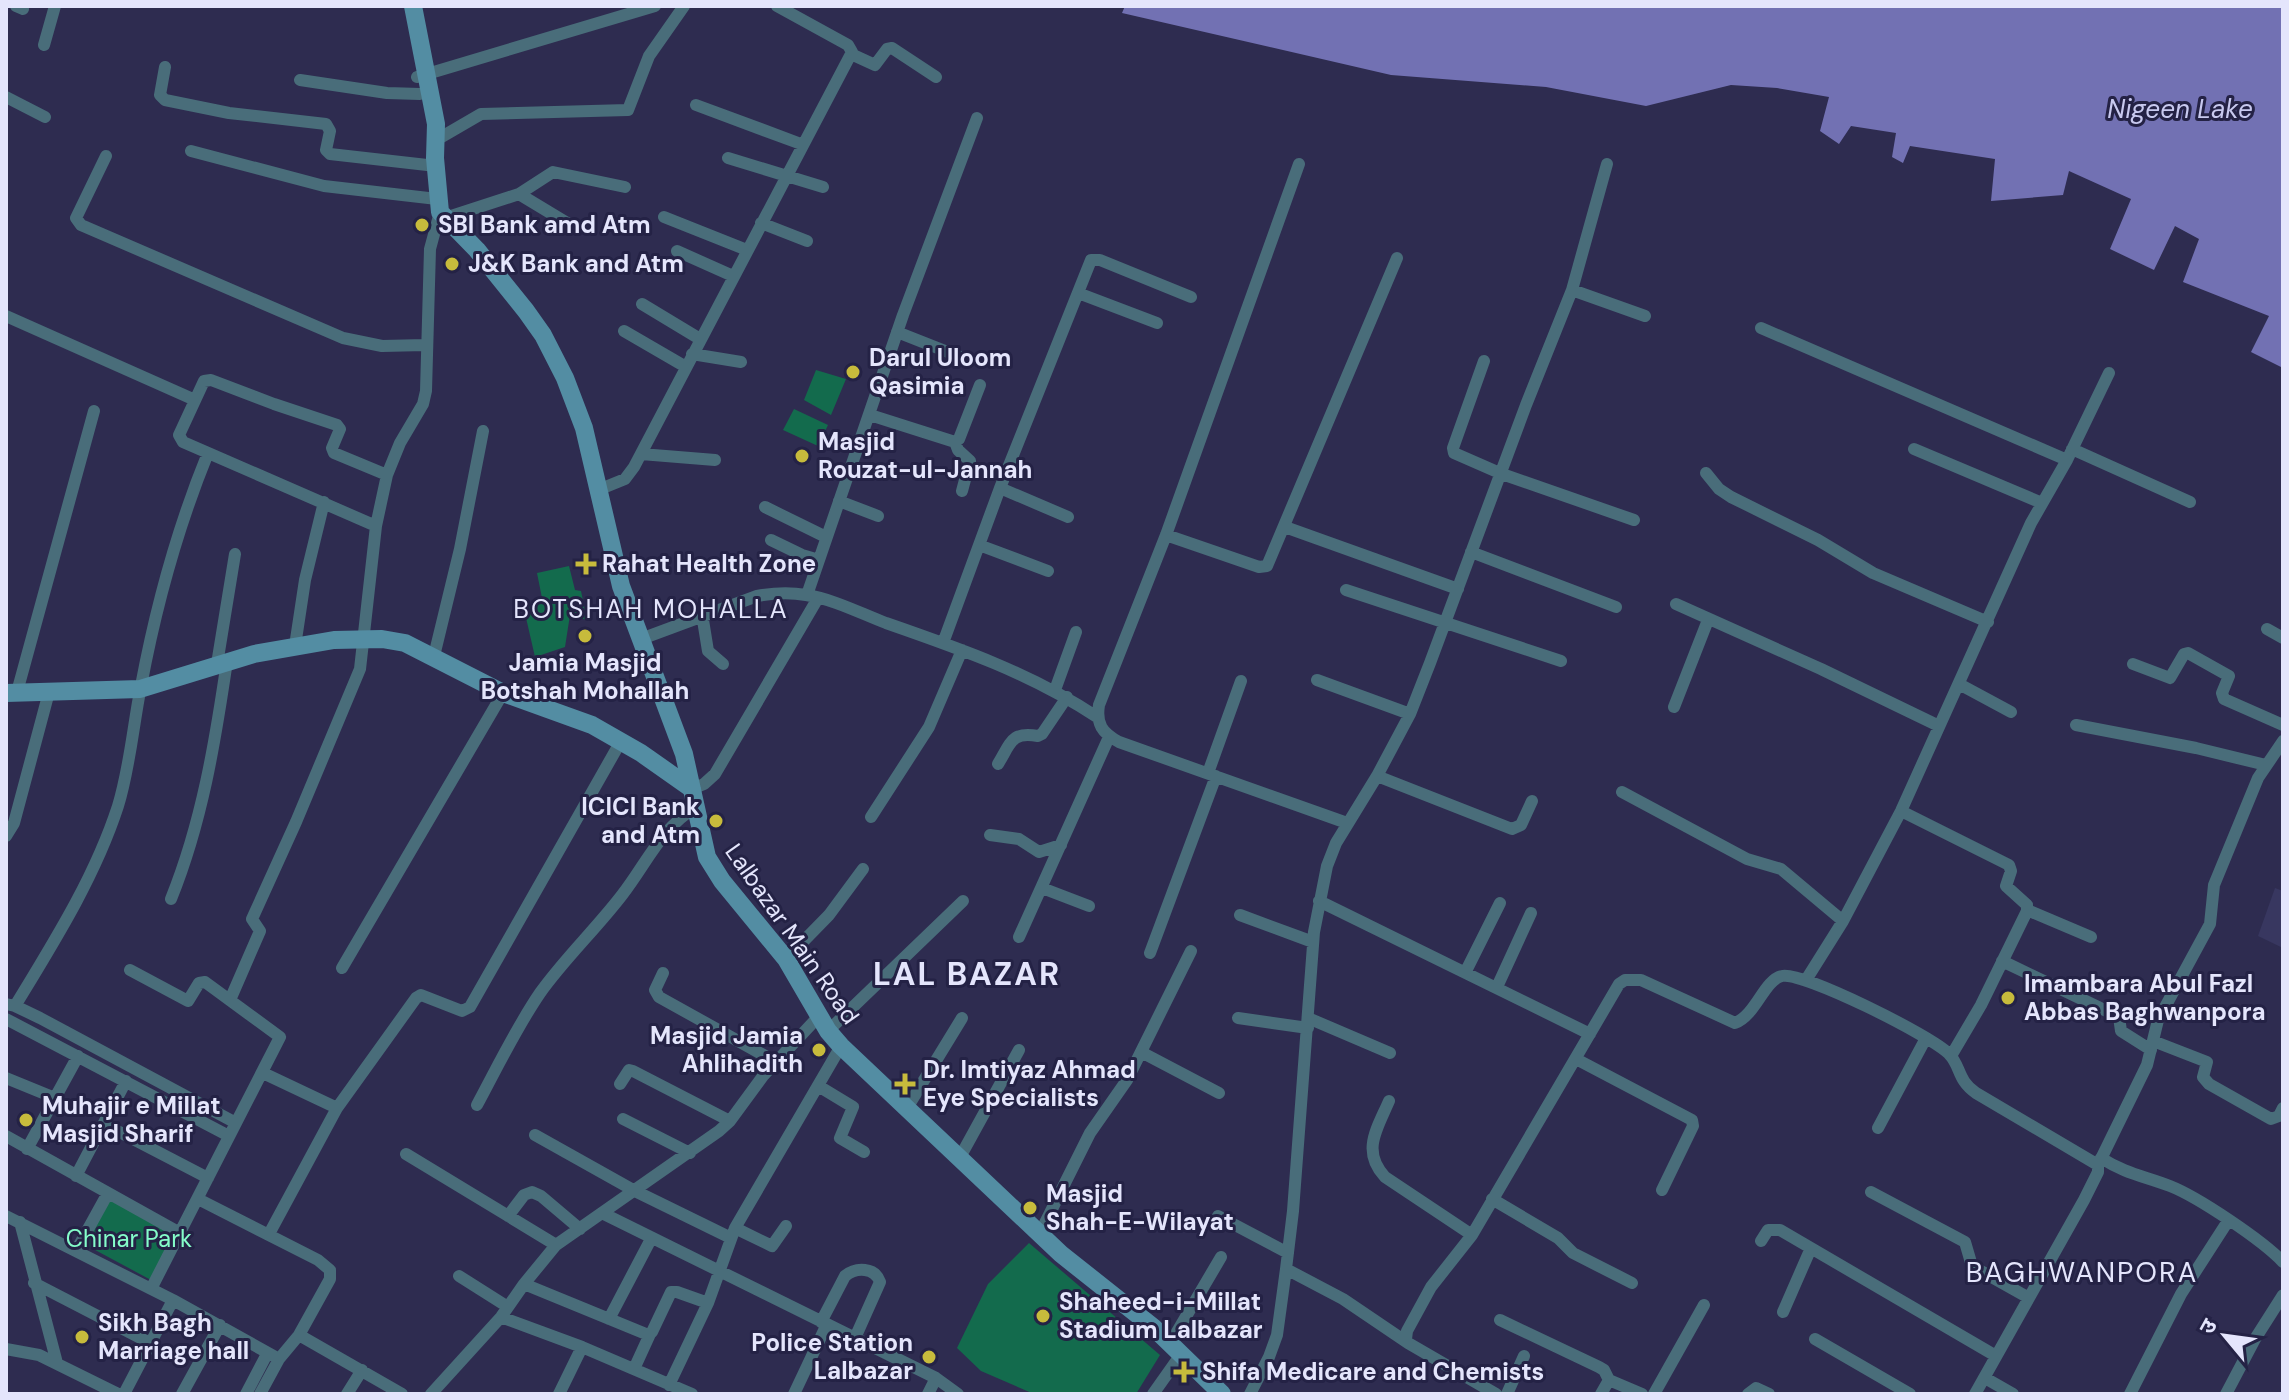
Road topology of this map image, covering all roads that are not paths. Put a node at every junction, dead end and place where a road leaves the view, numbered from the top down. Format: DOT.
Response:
graph roads {
  1 [pos="55,6"];
  2 [pos="404,6"];
  3 [pos="413,6"];
  4 [pos="655,6"];
  5 [pos="684,6"];
  6 [pos="777,6"];
  7 [pos="44,45"];
  8 [pos="851,54"];
  9 [pos="165,67"];
  10 [pos="936,77"];
  11 [pos="300,80"];
  12 [pos="421,82"];
  13 [pos="6,97"];
  14 [pos="696,105"];
  15 [pos="45,117"];
  16 [pos="977,118"];
  17 [pos="801,144"];
  18 [pos="191,151"];
  19 [pos="436,154"];
  20 [pos="106,156"];
  21 [pos="728,158"];
  22 [pos="1299,164"];
  23 [pos="1607,164"];
  24 [pos="785,176"];
  25 [pos="625,187"];
  26 [pos="823,187"];
  27 [pos="519,194"];
  28 [pos="441,210"];
  29 [pos="664,217"];
  30 [pos="761,223"];
  31 [pos="572,226"];
  32 [pos="807,241"];
  33 [pos="747,250"];
  34 [pos="677,251"];
  35 [pos="1397,258"];
  36 [pos="733,276"];
  37 [pos="1572,290"];
  38 [pos="1078,293"];
  39 [pos="1191,297"];
  40 [pos="642,304"];
  41 [pos="6,316"];
  42 [pos="1645,316"];
  43 [pos="1157,323"];
  44 [pos="1761,328"];
  45 [pos="624,331"];
  46 [pos="897,332"];
  47 [pos="700,339"];
  48 [pos="425,345"];
  49 [pos="692,354"];
  50 [pos="963,358"];
  51 [pos="1484,361"];
  52 [pos="741,362"];
  53 [pos="686,367"];
  54 [pos="2109,373"];
  55 [pos="980,385"];
  56 [pos="195,400"];
  57 [pos="94,411"];
  58 [pos="870,415"];
  59 [pos="483,431"];
  60 [pos="955,442"];
  61 [pos="1914,449"];
  62 [pos="208,453"];
  63 [pos="641,454"];
  64 [pos="2070,454"];
  65 [pos="715,460"];
  66 [pos="1706,473"];
  67 [pos="1502,474"];
  68 [pos="387,475"];
  69 [pos="1000,488"];
  70 [pos="598,490"];
  71 [pos="962,491"];
  72 [pos="839,501"];
  73 [pos="324,502"];
  74 [pos="2190,502"];
  75 [pos="2042,503"];
  76 [pos="765,507"];
  77 [pos="878,516"];
  78 [pos="1068,517"];
  79 [pos="1634,520"];
  80 [pos="376,526"];
  81 [pos="1285,527"];
  82 [pos="1166,535"];
  83 [pos="826,537"];
  84 [pos="771,540"];
  85 [pos="979,545"];
  86 [pos="1471,552"];
  87 [pos="235,554"];
  88 [pos="819,560"];
  89 [pos="1048,571"];
  90 [pos="1458,589"];
  91 [pos="1346,590"];
  92 [pos="812,596"];
  93 [pos="1676,604"];
  94 [pos="1616,607"];
  95 [pos="702,614"];
  96 [pos="1708,620"];
  97 [pos="1445,622"];
  98 [pos="1988,622"];
  99 [pos="2267,629"];
  100 [pos="1076,632"];
  101 [pos="2283,638"];
  102 [pos="363,639"];
  103 [pos="641,639"];
  104 [pos="943,643"];
  105 [pos="295,646"];
  106 [pos="962,650"];
  107 [pos="434,656"];
  108 [pos="1561,661"];
  109 [pos="222,663"];
  110 [pos="723,664"];
  111 [pos="2133,664"];
  112 [pos="1317,680"];
  113 [pos="1241,681"];
  114 [pos="1959,684"];
  115 [pos="140,689"];
  116 [pos="1055,690"];
  117 [pos="12,692"];
  118 [pos="49,692"];
  119 [pos="503,693"];
  120 [pos="1067,697"];
  121 [pos="1674,707"];
  122 [pos="2011,712"];
  123 [pos="1410,714"];
  124 [pos="1097,717"];
  125 [pos="2076,725"];
  126 [pos="2283,725"];
  127 [pos="1939,726"];
  128 [pos="1109,737"];
  129 [pos="621,741"];
  130 [pos="2281,748"];
  131 [pos="998,764"];
  132 [pos="2266,765"];
  133 [pos="1212,775"];
  134 [pos="1377,776"];
  135 [pos="1622,792"];
  136 [pos="694,798"];
  137 [pos="1532,801"];
  138 [pos="1901,811"];
  139 [pos="871,817"];
  140 [pos="1347,823"];
  141 [pos="7,829"];
  142 [pos="990,835"];
  143 [pos="1061,845"];
  144 [pos="863,869"];
  145 [pos="1042,888"];
  146 [pos="171,899"];
  147 [pos="963,901"];
  148 [pos="1319,901"];
  149 [pos="1500,903"];
  150 [pos="1089,906"];
  151 [pos="2027,910"];
  152 [pos="1531,913"];
  153 [pos="1240,915"];
  154 [pos="1843,921"];
  155 [pos="1019,937"];
  156 [pos="2091,937"];
  157 [pos="1313,942"];
  158 [pos="1191,951"];
  159 [pos="1150,953"];
  160 [pos="786,959"];
  161 [pos="2002,961"];
  162 [pos="342,968"];
  163 [pos="130,970"];
  164 [pos="1466,971"];
  165 [pos="663,973"];
  166 [pos="1806,980"];
  167 [pos="1497,987"];
  168 [pos="230,1000"];
  169 [pos="10,1005"];
  170 [pos="962,1018"];
  171 [pos="1238,1018"];
  172 [pos="6,1019"];
  173 [pos="824,1023"];
  174 [pos="1308,1023"];
  175 [pos="1590,1034"];
  176 [pos="1926,1038"];
  177 [pos="2152,1045"];
  178 [pos="841,1046"];
  179 [pos="1019,1050"];
  180 [pos="1141,1052"];
  181 [pos="1390,1053"];
  182 [pos="78,1056"];
  183 [pos="1951,1056"];
  184 [pos="1576,1059"];
  185 [pos="776,1062"];
  186 [pos="263,1073"];
  187 [pos="6,1078"];
  188 [pos="126,1081"];
  189 [pos="620,1084"];
  190 [pos="820,1087"];
  191 [pos="1219,1093"];
  192 [pos="55,1098"];
  193 [pos="1389,1101"];
  194 [pos="477,1105"];
  195 [pos="337,1108"];
  196 [pos="907,1108"];
  197 [pos="2283,1108"];
  198 [pos="623,1119"];
  199 [pos="730,1121"];
  200 [pos="236,1123"];
  201 [pos="104,1124"];
  202 [pos="1878,1128"];
  203 [pos="535,1135"];
  204 [pos="6,1136"];
  205 [pos="229,1136"];
  206 [pos="27,1149"];
  207 [pos="864,1152"];
  208 [pos="690,1153"];
  209 [pos="406,1154"];
  210 [pos="959,1159"];
  211 [pos="2100,1162"];
  212 [pos="76,1176"];
  213 [pos="208,1178"];
  214 [pos="1662,1190"];
  215 [pos="635,1191"];
  216 [pos="1871,1192"];
  217 [pos="108,1193"];
  218 [pos="198,1199"];
  219 [pos="1492,1199"];
  220 [pos="602,1213"];
  221 [pos="6,1216"];
  222 [pos="508,1216"];
  223 [pos="1218,1216"];
  224 [pos="2228,1221"];
  225 [pos="20,1222"];
  226 [pos="786,1226"];
  227 [pos="580,1229"];
  228 [pos="180,1233"];
  229 [pos="733,1233"];
  230 [pos="1040,1233"];
  231 [pos="269,1234"];
  232 [pos="1472,1235"];
  233 [pos="651,1239"];
  234 [pos="1761,1241"];
  235 [pos="556,1245"];
  236 [pos="1811,1248"];
  237 [pos="76,1251"];
  238 [pos="1288,1253"];
  239 [pos="1221,1257"];
  240 [pos="2283,1262"];
  241 [pos="719,1269"];
  242 [pos="1286,1269"];
  243 [pos="459,1276"];
  244 [pos="34,1283"];
  245 [pos="1632,1283"];
  246 [pos="524,1284"];
  247 [pos="151,1289"];
  248 [pos="2283,1295"];
  249 [pos="2029,1298"];
  250 [pos="173,1300"];
  251 [pos="708,1303"];
  252 [pos="1704,1305"];
  253 [pos="505,1312"];
  254 [pos="1783,1312"];
  255 [pos="609,1319"];
  256 [pos="1500,1320"];
  257 [pos="824,1323"];
  258 [pos="220,1325"];
  259 [pos="650,1334"];
  260 [pos="299,1335"];
  261 [pos="855,1338"];
  262 [pos="1406,1339"];
  263 [pos="1815,1339"];
  264 [pos="150,1343"];
  265 [pos="582,1347"];
  266 [pos="1176,1348"];
  267 [pos="6,1349"];
  268 [pos="273,1356"];
  269 [pos="1524,1356"];
  270 [pos="1996,1356"];
  271 [pos="57,1363"];
  272 [pos="634,1369"];
  273 [pos="362,1370"];
  274 [pos="936,1378"];
  275 [pos="1985,1378"];
  276 [pos="1609,1380"];
  277 [pos="669,1385"];
  278 [pos="121,1394"];
  279 [pos="182,1394"];
  280 [pos="246,1394"];
  281 [pos="260,1394"];
  282 [pos="347,1394"];
  283 [pos="402,1394"];
  284 [pos="431,1394"];
  285 [pos="559,1394"];
  286 [pos="692,1394"];
  287 [pos="794,1394"];
  288 [pos="928,1394"];
  289 [pos="958,1394"];
  290 [pos="1153,1394"];
  291 [pos="1222,1394"];
  292 [pos="1250,1394"];
  293 [pos="1496,1394"];
  294 [pos="1507,1394"];
  295 [pos="1601,1394"];
  296 [pos="1642,1394"];
  297 [pos="1654,1394"];
  298 [pos="1748,1394"];
  299 [pos="1769,1394"];
  300 [pos="1910,1394"];
  301 [pos="1975,1394"];
  302 [pos="2013,1394"];
  303 [pos="2130,1394"];
  304 [pos="2226,1394"];
  1 -- 7 [label="street"];
  2 -- 12 [label="main road"];
  3 -- 12 [label="main road"];
  4 -- 12 [label="street"];
  5 -- 19 [label="street"];
  6 -- 8 [label="street"];
  8 -- 10 [label="street"];
  8 -- 17 [label="street"];
  9 -- 19 [label="street"];
  11 -- 12 [label="street"];
  12 -- 19 [label="main road"];
  13 -- 15 [label="street"];
  14 -- 17 [label="street"];
  16 -- 46 [label="street"];
  17 -- 24 [label="street"];
  18 -- 28 [label="street"];
  19 -- 28 [label="main road"];
  20 -- 48 [label="street"];
  21 -- 24 [label="street"];
  22 -- 82 [label="street"];
  23 -- 37 [label="street"];
  24 -- 26 [label="street"];
  24 -- 30 [label="street"];
  25 -- 27 [label="street"];
  27 -- 28 [label="street"];
  27 -- 31 [label="street"];
  28 -- 48 [label="street"];
  28 -- 70 [label="main road, Lalbazar Main Road"];
  29 -- 33 [label="street"];
  30 -- 32 [label="street"];
  30 -- 33 [label="street"];
  33 -- 36 [label="street"];
  34 -- 36 [label="street"];
  35 -- 81 [label="street"];
  36 -- 47 [label="street"];
  37 -- 42 [label="street"];
  37 -- 67 [label="street"];
  38 -- 39 [label="street"];
  38 -- 43 [label="street"];
  38 -- 69 [label="street"];
  40 -- 47 [label="street"];
  41 -- 56 [label="street"];
  44 -- 64 [label="street"];
  45 -- 53 [label="street"];
  46 -- 50 [label="street"];
  46 -- 58 [label="street"];
  47 -- 49 [label="street"];
  48 -- 68 [label="street"];
  49 -- 52 [label="street"];
  49 -- 53 [label="street"];
  51 -- 67 [label="street"];
  53 -- 63 [label="street"];
  54 -- 64 [label="street"];
  55 -- 60 [label="street"];
  56 -- 62 [label="street"];
  56 -- 68 [label="street"];
  57 -- 117 [label="street"];
  58 -- 60 [label="street"];
  58 -- 72 [label="street"];
  59 -- 107 [label="street"];
  60 -- 71 [label="street"];
  61 -- 75 [label="street"];
  62 -- 73 [label="street"];
  62 -- 115 [label="street"];
  63 -- 65 [label="street"];
  63 -- 70 [label="street"];
  64 -- 74 [label="street"];
  64 -- 75 [label="street"];
  66 -- 98 [label="street"];
  67 -- 79 [label="street"];
  67 -- 86 [label="street"];
  68 -- 80 [label="street"];
  69 -- 78 [label="street"];
  69 -- 85 [label="street"];
  70 -- 103 [label="main road, Lalbazar Main Road"];
  72 -- 77 [label="street"];
  72 -- 83 [label="street"];
  73 -- 80 [label="street"];
  73 -- 105 [label="street"];
  75 -- 98 [label="street"];
  76 -- 83 [label="street"];
  80 -- 102 [label="street"];
  81 -- 82 [label="street"];
  81 -- 90 [label="street"];
  82 -- 124 [label="street"];
  83 -- 88 [label="street"];
  84 -- 88 [label="street"];
  85 -- 89 [label="street"];
  85 -- 104 [label="street"];
  86 -- 90 [label="street"];
  86 -- 94 [label="street"];
  87 -- 109 [label="street"];
  88 -- 92 [label="street"];
  90 -- 97 [label="street"];
  91 -- 97 [label="street"];
  92 -- 95 [label="street"];
  92 -- 104 [label="street"];
  92 -- 136 [label="street"];
  93 -- 96 [label="street"];
  95 -- 103 [label="street"];
  95 -- 110 [label="street"];
  96 -- 121 [label="street"];
  96 -- 127 [label="street"];
  97 -- 108 [label="street"];
  97 -- 123 [label="street"];
  98 -- 114 [label="street"];
  99 -- 101 [label="street"];
  100 -- 116 [label="street"];
  102 -- 105 [label="main road"];
  102 -- 107 [label="main road"];
  102 -- 168 [label="street"];
  103 -- 136 [label="main road, Lalbazar Main Road"];
  104 -- 106 [label="street"];
  105 -- 109 [label="main road"];
  106 -- 116 [label="street"];
  106 -- 139 [label="street"];
  107 -- 119 [label="main road"];
  109 -- 115 [label="main road"];
  109 -- 146 [label="street"];
  111 -- 126 [label="street"];
  112 -- 123 [label="street"];
  113 -- 133 [label="street"];
  114 -- 122 [label="street"];
  114 -- 127 [label="street"];
  115 -- 118 [label="main road"];
  115 -- 169 [label="street"];
  116 -- 120 [label="street"];
  117 -- 118 [label="main road"];
  118 -- 141 [label="street"];
  119 -- 129 [label="main road"];
  119 -- 162 [label="street"];
  120 -- 124 [label="street"];
  120 -- 131 [label="street"];
  123 -- 134 [label="street"];
  124 -- 128 [label="street"];
  125 -- 132 [label="street"];
  127 -- 138 [label="street"];
  128 -- 133 [label="street"];
  128 -- 143 [label="street"];
  129 -- 136 [label="main road"];
  129 -- 195 [label="street"];
  130 -- 132 [label="street"];
  132 -- 177 [label="street"];
  133 -- 140 [label="street"];
  133 -- 159 [label="street"];
  134 -- 137 [label="street"];
  134 -- 140 [label="street"];
  135 -- 154 [label="street"];
  136 -- 160 [label="main road, Lalbazar Main Road"];
  136 -- 194 [label="street"];
  138 -- 151 [label="street"];
  138 -- 154 [label="street"];
  140 -- 148 [label="street"];
  142 -- 143 [label="street"];
  143 -- 145 [label="street"];
  144 -- 160 [label="street"];
  145 -- 150 [label="street"];
  145 -- 155 [label="street"];
  147 -- 173 [label="street"];
  148 -- 157 [label="street"];
  148 -- 164 [label="street"];
  149 -- 164 [label="street"];
  151 -- 156 [label="street"];
  151 -- 161 [label="street"];
  152 -- 167 [label="street"];
  153 -- 157 [label="street"];
  154 -- 166 [label="street"];
  157 -- 174 [label="street"];
  158 -- 180 [label="street"];
  160 -- 173 [label="main road, Lalbazar Main Road"];
  161 -- 177 [label="street"];
  161 -- 183 [label="street"];
  163 -- 168 [label="street"];
  164 -- 167 [label="street"];
  165 -- 185 [label="street"];
  166 -- 175 [label="street"];
  166 -- 176 [label="street"];
  167 -- 175 [label="street"];
  168 -- 186 [label="street"];
  169 -- 200 [label="street"];
  170 -- 196 [label="street"];
  171 -- 174 [label="street"];
  172 -- 182 [label="street"];
  173 -- 178 [label="main road, Lalbazar Main Road"];
  173 -- 185 [label="street"];
  174 -- 181 [label="street"];
  174 -- 238 [label="street"];
  175 -- 184 [label="street"];
  176 -- 183 [label="street"];
  176 -- 202 [label="street"];
  177 -- 197 [label="street"];
  177 -- 211 [label="street"];
  178 -- 190 [label="street"];
  178 -- 196 [label="main road, Lalbazar Main Road"];
  179 -- 210 [label="street"];
  180 -- 191 [label="street"];
  180 -- 230 [label="street"];
  182 -- 188 [label="street"];
  182 -- 192 [label="street"];
  183 -- 211 [label="street"];
  184 -- 214 [label="street"];
  184 -- 219 [label="street"];
  185 -- 199 [label="street"];
  186 -- 195 [label="street"];
  186 -- 200 [label="street"];
  187 -- 192 [label="street"];
  188 -- 201 [label="street"];
  188 -- 205 [label="street"];
  189 -- 199 [label="street"];
  190 -- 207 [label="street"];
  190 -- 229 [label="street"];
  192 -- 206 [label="street"];
  193 -- 232 [label="street"];
  195 -- 231 [label="street"];
  196 -- 210 [label="main road, Lalbazar Main Road"];
  198 -- 208 [label="street"];
  199 -- 208 [label="street"];
  200 -- 205 [label="street"];
  201 -- 212 [label="street"];
  201 -- 213 [label="street"];
  203 -- 215 [label="street"];
  204 -- 206 [label="street"];
  205 -- 213 [label="street"];
  206 -- 212 [label="street"];
  208 -- 215 [label="street"];
  209 -- 222 [label="street"];
  210 -- 230 [label="main road, Lalbazar Main Road"];
  211 -- 224 [label="street"];
  211 -- 249 [label="street"];
  212 -- 217 [label="street"];
  213 -- 218 [label="street"];
  215 -- 220 [label="street"];
  215 -- 229 [label="street"];
  216 -- 249 [label="street"];
  217 -- 228 [label="street"];
  217 -- 237 [label="street"];
  218 -- 228 [label="street"];
  218 -- 231 [label="street"];
  219 -- 232 [label="street"];
  219 -- 245 [label="street"];
  220 -- 227 [label="street"];
  220 -- 233 [label="street"];
  221 -- 225 [label="street"];
  222 -- 227 [label="street"];
  222 -- 235 [label="street"];
  223 -- 238 [label="street"];
  224 -- 240 [label="street"];
  224 -- 303 [label="street"];
  225 -- 237 [label="street"];
  225 -- 244 [label="street"];
  226 -- 229 [label="street"];
  227 -- 235 [label="street"];
  228 -- 247 [label="street"];
  229 -- 241 [label="street"];
  230 -- 266 [label="main road, Lalbazar Main Road"];
  231 -- 260 [label="street"];
  232 -- 262 [label="street"];
  233 -- 241 [label="street"];
  233 -- 255 [label="street"];
  234 -- 236 [label="street"];
  235 -- 246 [label="street"];
  236 -- 254 [label="street"];
  236 -- 270 [label="street"];
  237 -- 247 [label="street"];
  238 -- 242 [label="street"];
  239 -- 266 [label="street"];
  241 -- 251 [label="street"];
  241 -- 257 [label="street"];
  242 -- 262 [label="street"];
  242 -- 292 [label="street"];
  243 -- 253 [label="street"];
  244 -- 264 [label="street"];
  244 -- 271 [label="street"];
  246 -- 253 [label="street"];
  246 -- 255 [label="street"];
  247 -- 250 [label="street"];
  248 -- 304 [label="street"];
  249 -- 270 [label="street"];
  250 -- 258 [label="street"];
  250 -- 264 [label="street"];
  251 -- 259 [label="street"];
  251 -- 277 [label="street"];
  252 -- 297 [label="street"];
  253 -- 265 [label="street"];
  253 -- 284 [label="street"];
  255 -- 259 [label="street"];
  256 -- 276 [label="street"];
  257 -- 261 [label="street"];
  257 -- 261 [label="street"];
  257 -- 287 [label="street"];
  258 -- 268 [label="street"];
  258 -- 279 [label="street"];
  259 -- 272 [label="street"];
  260 -- 268 [label="street"];
  260 -- 273 [label="street"];
  261 -- 274 [label="street"];
  262 -- 293 [label="street"];
  263 -- 300 [label="street"];
  264 -- 278 [label="street"];
  265 -- 272 [label="street"];
  265 -- 285 [label="street"];
  266 -- 290 [label="street"];
  266 -- 291 [label="main road, Lalbazar Main Road"];
  267 -- 271 [label="street"];
  268 -- 280 [label="street"];
  268 -- 281 [label="street"];
  269 -- 294 [label="street"];
  270 -- 275 [label="street"];
  271 -- 278 [label="street"];
  272 -- 277 [label="street"];
  273 -- 282 [label="street"];
  273 -- 283 [label="street"];
  274 -- 288 [label="street"];
  274 -- 289 [label="street"];
  275 -- 301 [label="street"];
  275 -- 302 [label="street"];
  276 -- 295 [label="street"];
  276 -- 296 [label="street"];
  277 -- 286 [label="street"];
  298 -- 299 [label="street"];
}
